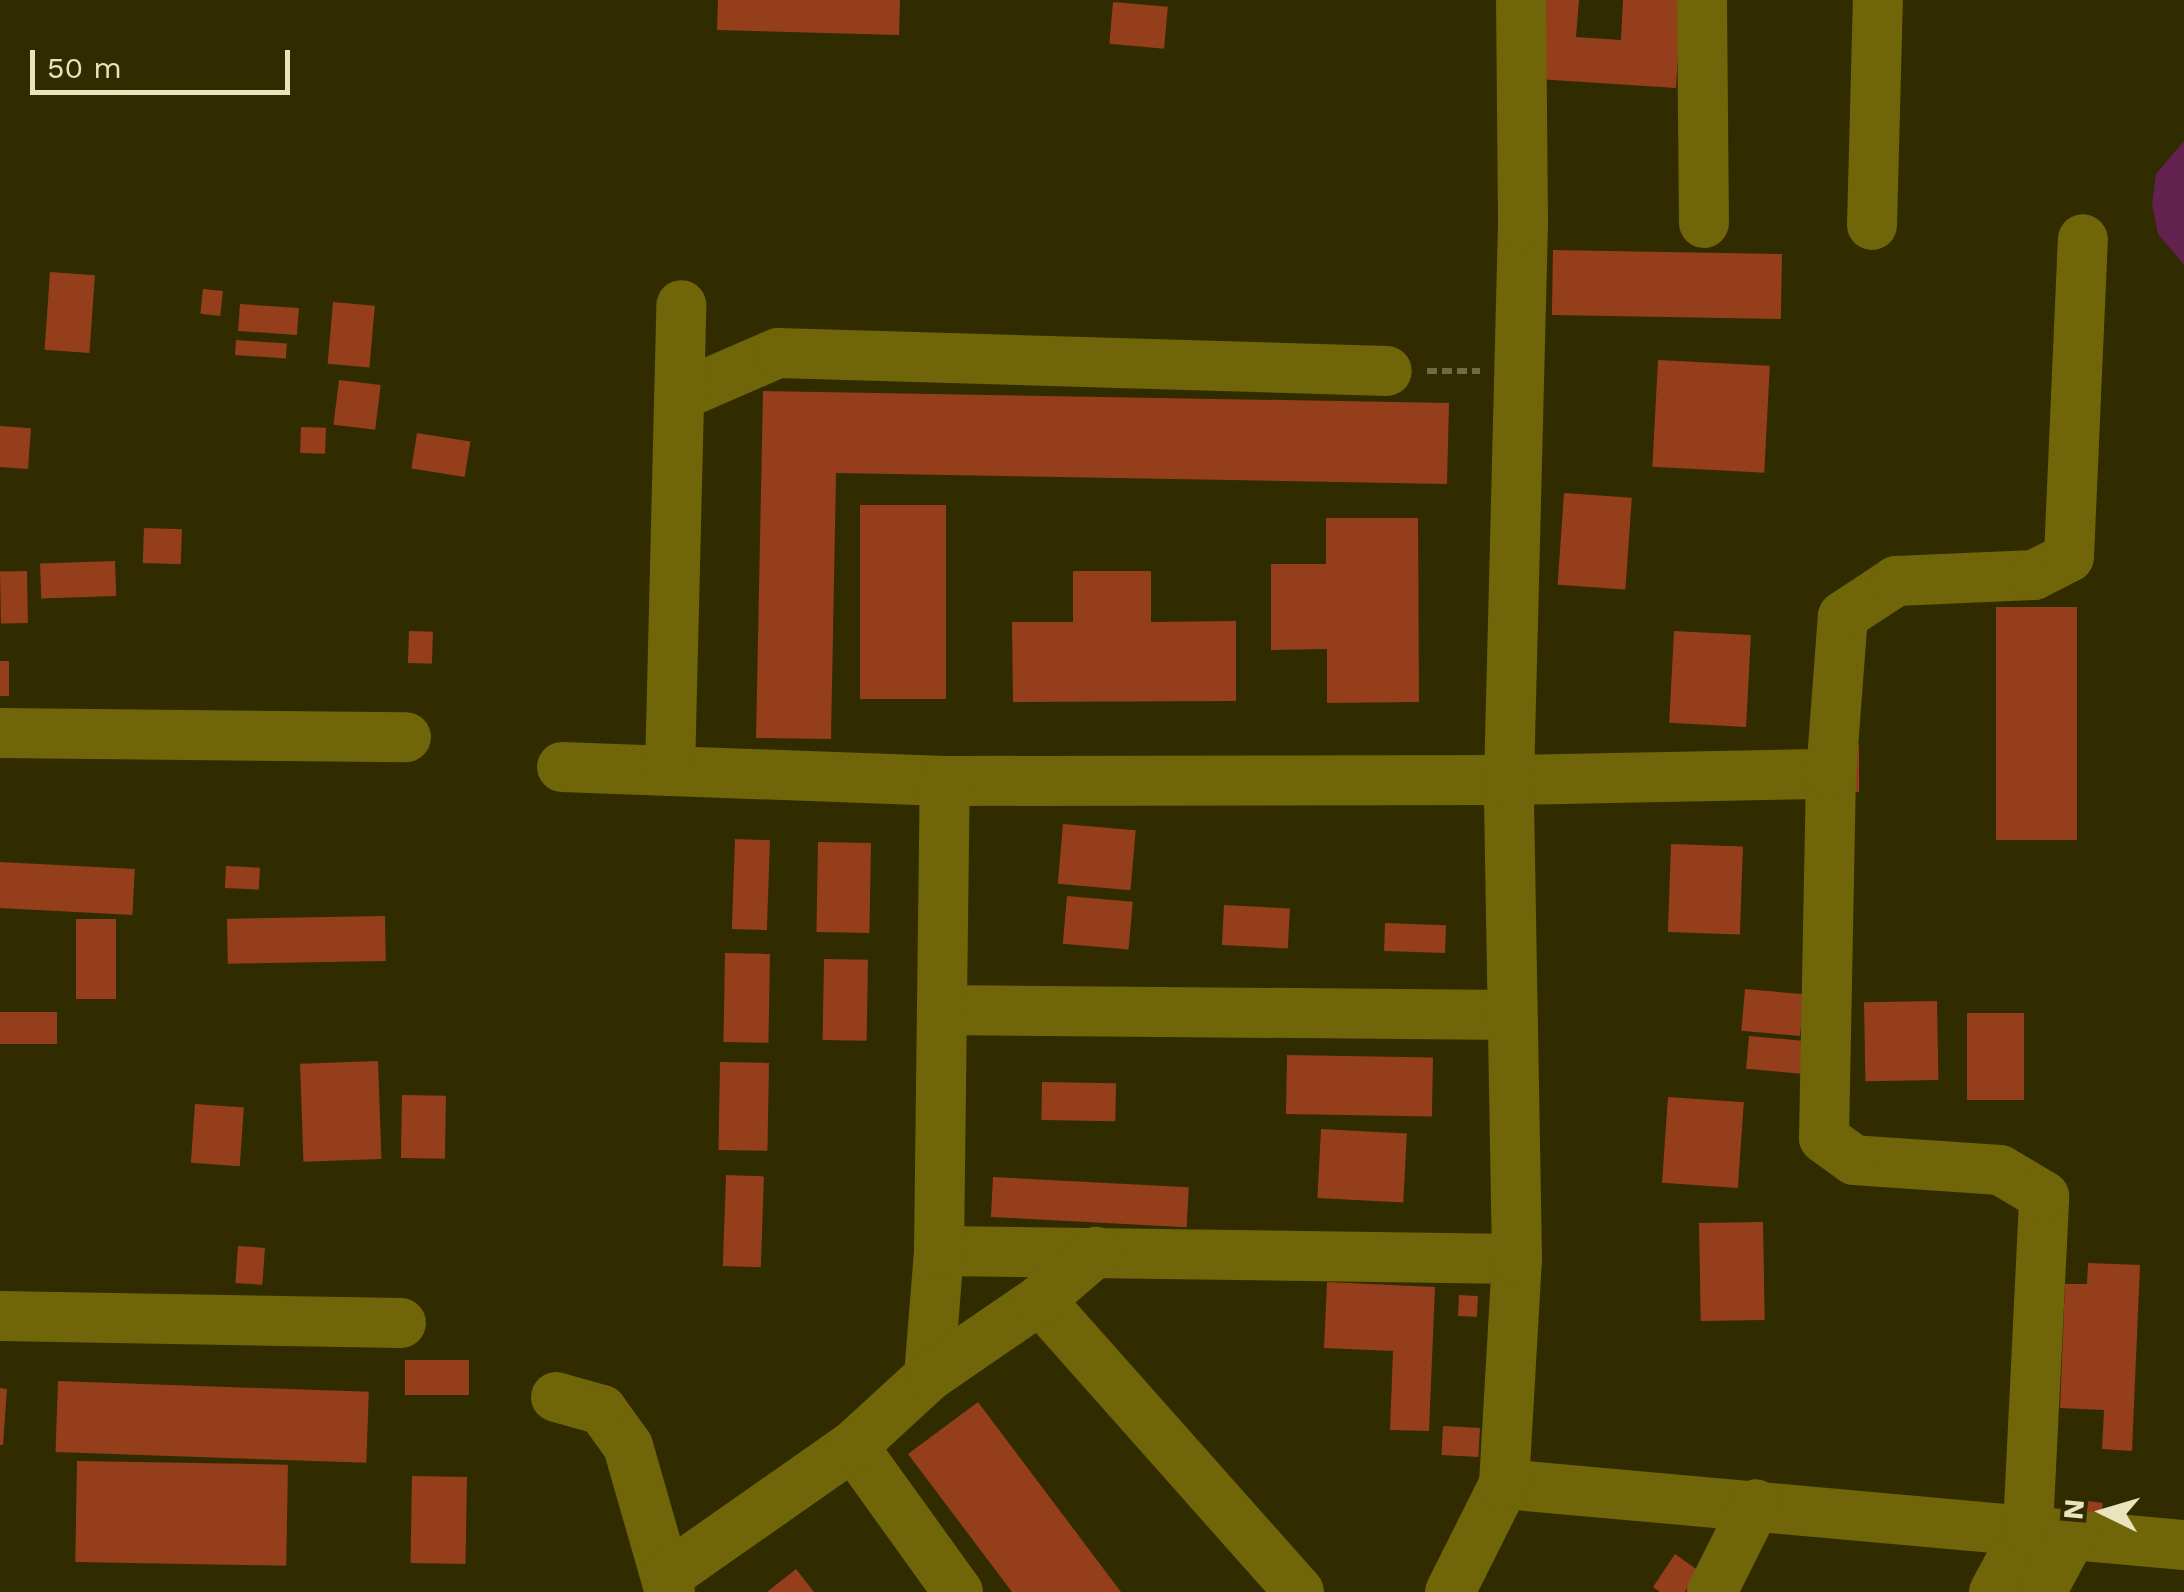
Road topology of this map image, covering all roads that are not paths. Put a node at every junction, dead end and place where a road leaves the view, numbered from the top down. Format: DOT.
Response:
graph roads {
  1 [pos="1521,0"];
  2 [pos="1702,0"];
  3 [pos="1878,0"];
  4 [pos="1704,224"];
  5 [pos="1872,225"];
  6 [pos="2083,240"];
  7 [pos="681,305"];
  8 [pos="1408,371"];
  9 [pos="681,395"];
  10 [pos="0,733"];
  11 [pos="406,738"];
  12 [pos="562,767"];
  13 [pos="670,771"];
  14 [pos="1830,774"];
  15 [pos="1509,780"];
  16 [pos="945,781"];
  17 [pos="942,1010"];
  18 [pos="1510,1015"];
  19 [pos="939,1252"];
  20 [pos="1096,1252"];
  21 [pos="1517,1259"];
  22 [pos="1040,1300"];
  23 [pos="0,1316"];
  24 [pos="402,1323"];
  25 [pos="929,1376"];
  26 [pos="556,1397"];
  27 [pos="853,1446"];
  28 [pos="1504,1484"];
  29 [pos="1756,1504"];
  30 [pos="2050,1531"];
  31 [pos="2184,1545"];
  32 [pos="668,1584"];
  33 [pos="958,1592"];
  34 [pos="1299,1592"];
  35 [pos="1450,1592"];
  36 [pos="1712,1592"];
  37 [pos="1994,1592"];
  38 [pos="2041,1592"];
  1 -- 15 [label="street"];
  2 -- 4 [label="street"];
  3 -- 5 [label="street"];
  6 -- 14 [label="street"];
  7 -- 9 [label="street"];
  8 -- 9 [label="street"];
  9 -- 13 [label="street"];
  10 -- 11 [label="street"];
  12 -- 13 [label="street"];
  13 -- 16 [label="street"];
  14 -- 15 [label="street"];
  14 -- 30 [label="street"];
  15 -- 16 [label="street"];
  15 -- 18 [label="street"];
  16 -- 17 [label="street"];
  17 -- 18 [label="street"];
  17 -- 19 [label="street"];
  18 -- 21 [label="street"];
  19 -- 20 [label="street"];
  19 -- 25 [label="street"];
  20 -- 21 [label="street"];
  20 -- 22 [label="street"];
  21 -- 28 [label="street"];
  22 -- 25 [label="street"];
  22 -- 34 [label="street"];
  23 -- 24 [label="street"];
  25 -- 27 [label="street"];
  26 -- 32 [label="street"];
  27 -- 32 [label="street"];
  27 -- 33 [label="street"];
  28 -- 29 [label="street"];
  28 -- 35 [label="street"];
  29 -- 30 [label="street"];
  29 -- 36 [label="street"];
  30 -- 31 [label="street"];
  30 -- 37 [label="street"];
  30 -- 38 [label="street"];
}
